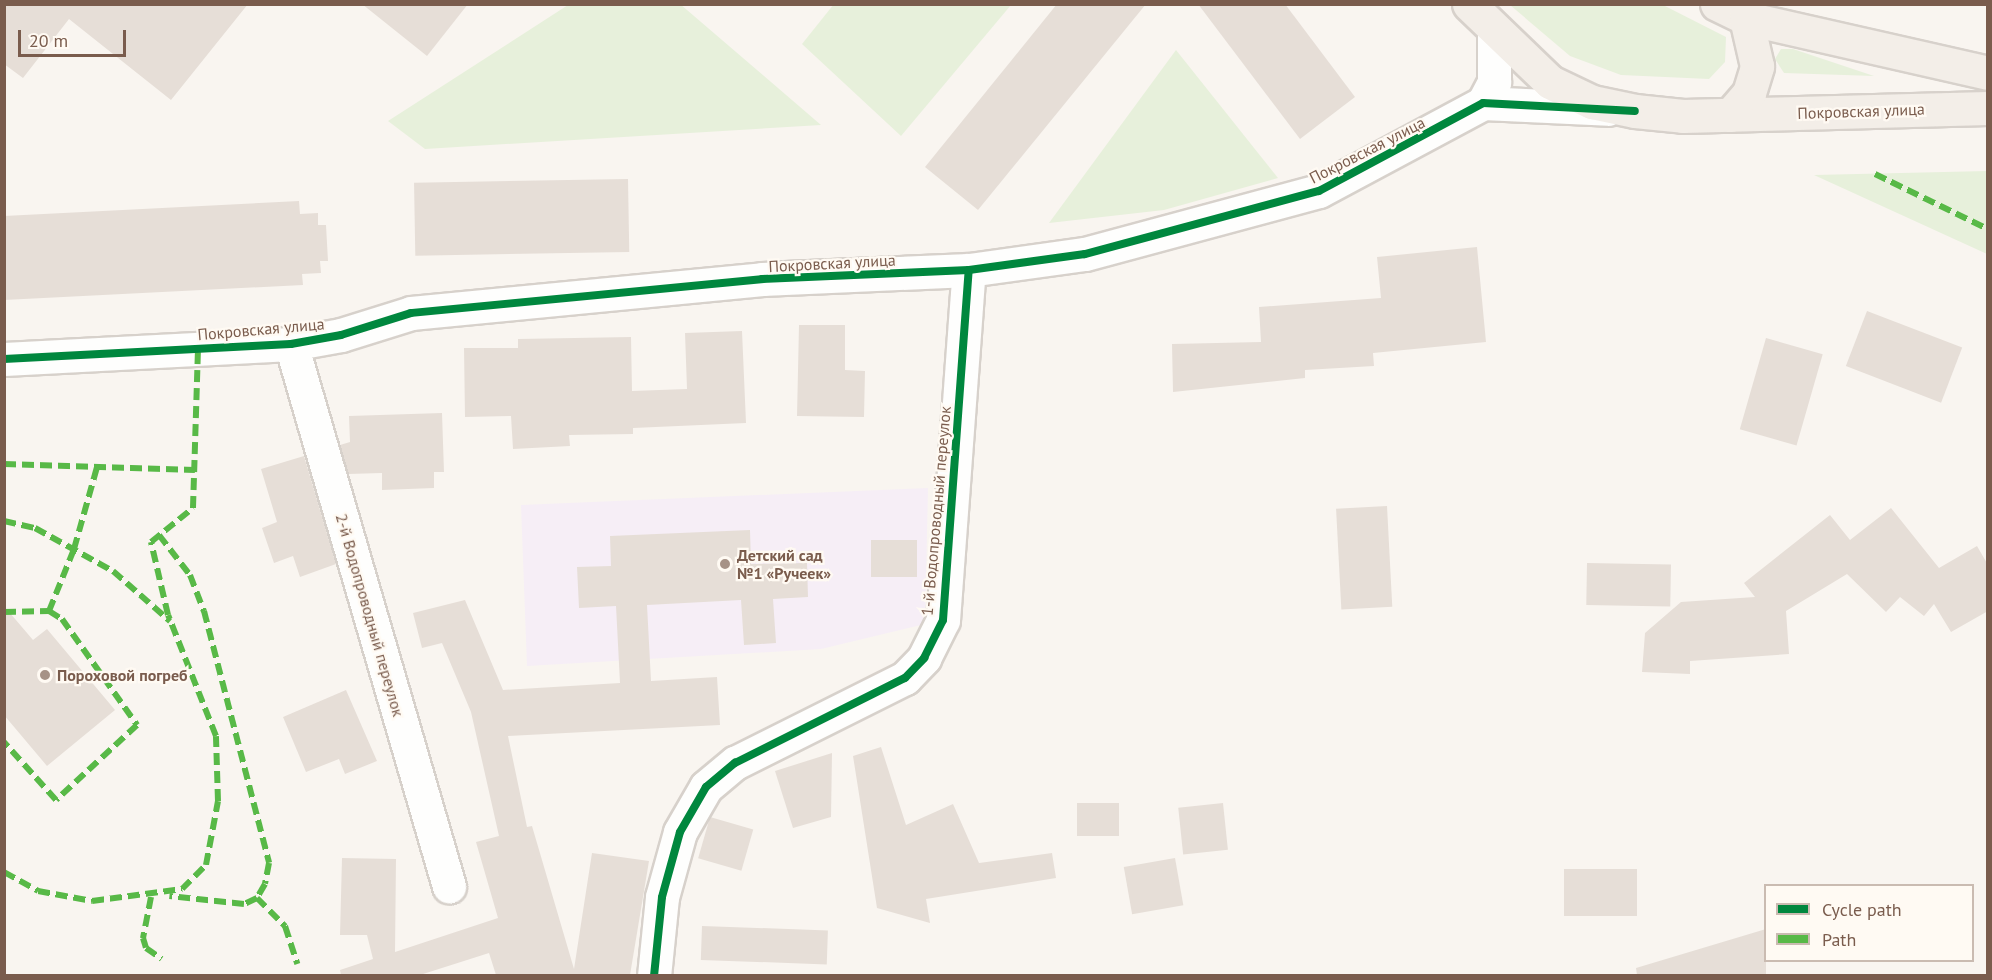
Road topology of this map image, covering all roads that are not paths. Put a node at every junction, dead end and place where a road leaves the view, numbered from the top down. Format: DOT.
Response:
graph roads {
  1 [pos="1469,4"];
  2 [pos="1717,4"];
  3 [pos="1746,18"];
  4 [pos="1494,34"];
  5 [pos="1988,73"];
  6 [pos="1483,104"];
  7 [pos="1988,108"];
  8 [pos="1635,111"];
  9 [pos="1730,115"];
  10 [pos="969,270"];
  11 [pos="291,344"];
  12 [pos="4,359"];
  13 [pos="449,886"];
  14 [pos="654,975"];
  1 -- 4 [label="main road"];
  2 -- 3 [label="main road"];
  3 -- 5 [label="main road"];
  3 -- 9 [label="main road"];
  4 -- 6 [label="street"];
  4 -- 8 [label="main road"];
  6 -- 8 [label="street, Покровская улица"];
  6 -- 10 [label="street, Покровская улица"];
  7 -- 9 [label="main road, Покровская улица"];
  8 -- 9 [label="main road, Покровская улица"];
  10 -- 11 [label="street, Покровская улица"];
  10 -- 14 [label="street, 1-й Водопроводный переулок"];
  11 -- 12 [label="street, Покровская улица"];
  11 -- 13 [label="street, 2-й Водопроводный переулок"];
}
